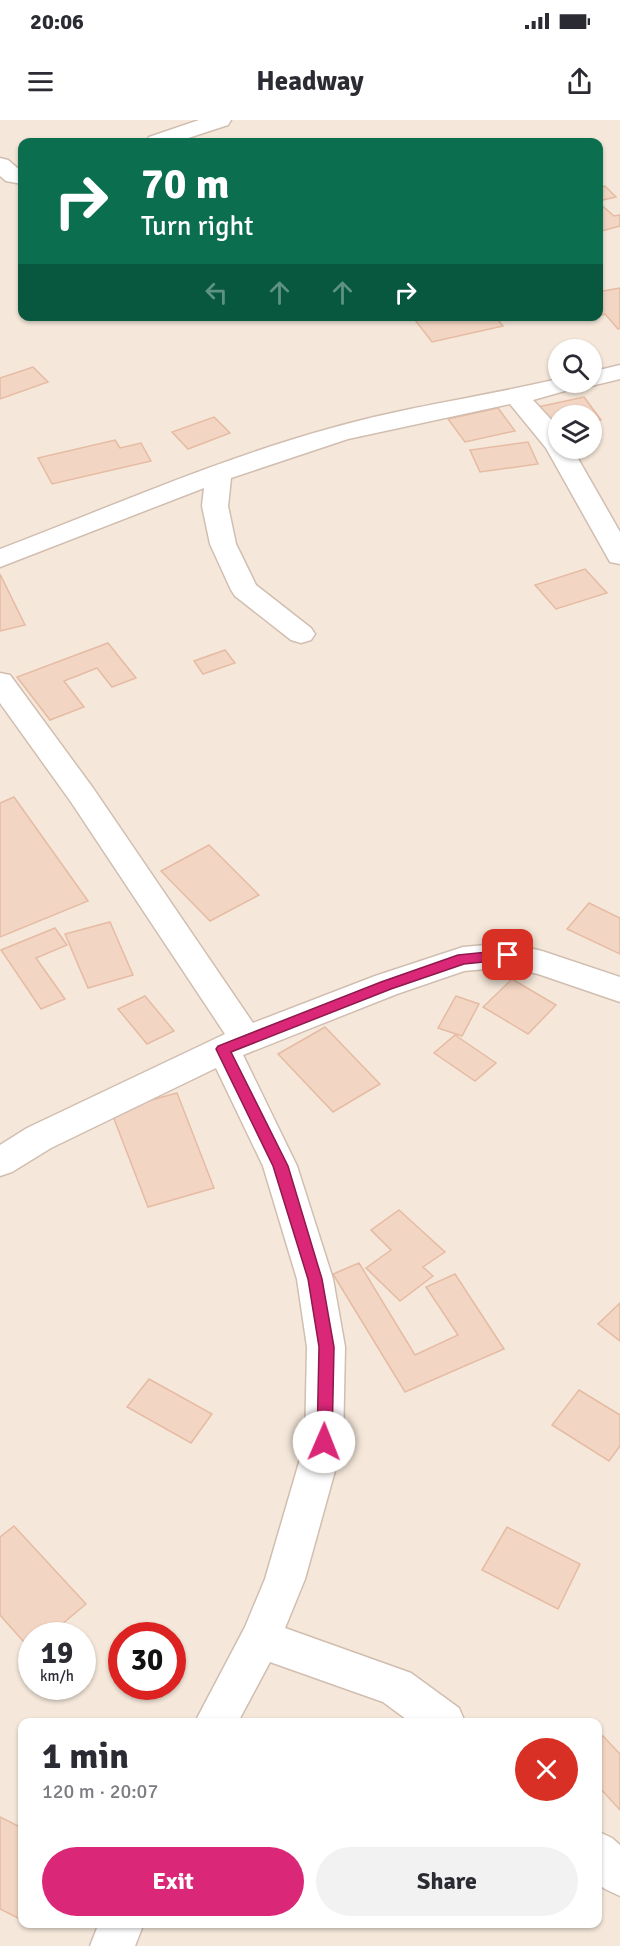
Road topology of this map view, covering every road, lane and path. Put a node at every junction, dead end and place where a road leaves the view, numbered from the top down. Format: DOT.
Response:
graph roads {
  1 [pos="220,120"];
  2 [pos="168,138"];
  3 [pos="0,165"];
  4 [pos="18,177"];
  5 [pos="620,372"];
  6 [pos="602,376"];
  7 [pos="548,389"];
  8 [pos="517,397"];
  9 [pos="548,431"];
  10 [pos="566,459"];
  11 [pos="218,474"];
  12 [pos="620,556"];
  13 [pos="0,559"];
  14 [pos="301,634"];
  15 [pos="0,682"];
  16 [pos="620,990"];
  17 [pos="235,1044"];
  18 [pos="0,1162"];
  19 [pos="260,1639"];
  20 [pos="218,1718"];
  21 [pos="439,1718"];
  22 [pos="602,1858"];
  23 [pos="620,1874"];
  24 [pos="120,1928"];
  25 [pos="112,1946"];
  1 -- 2 [label="street"];
  3 -- 4 [label="street"];
  5 -- 6 [label="street"];
  7 -- 8 [label="street"];
  8 -- 9 [label="street"];
  8 -- 11 [label="street"];
  10 -- 12 [label="street"];
  11 -- 13 [label="street"];
  11 -- 14 [label="street"];
  15 -- 17 [label="street"];
  16 -- 17 [label="street"];
  17 -- 18 [label="street"];
  17 -- 19 [label="street"];
  19 -- 20 [label="street"];
  19 -- 21 [label="street"];
  22 -- 23 [label="street"];
  24 -- 25 [label="street"];
}
